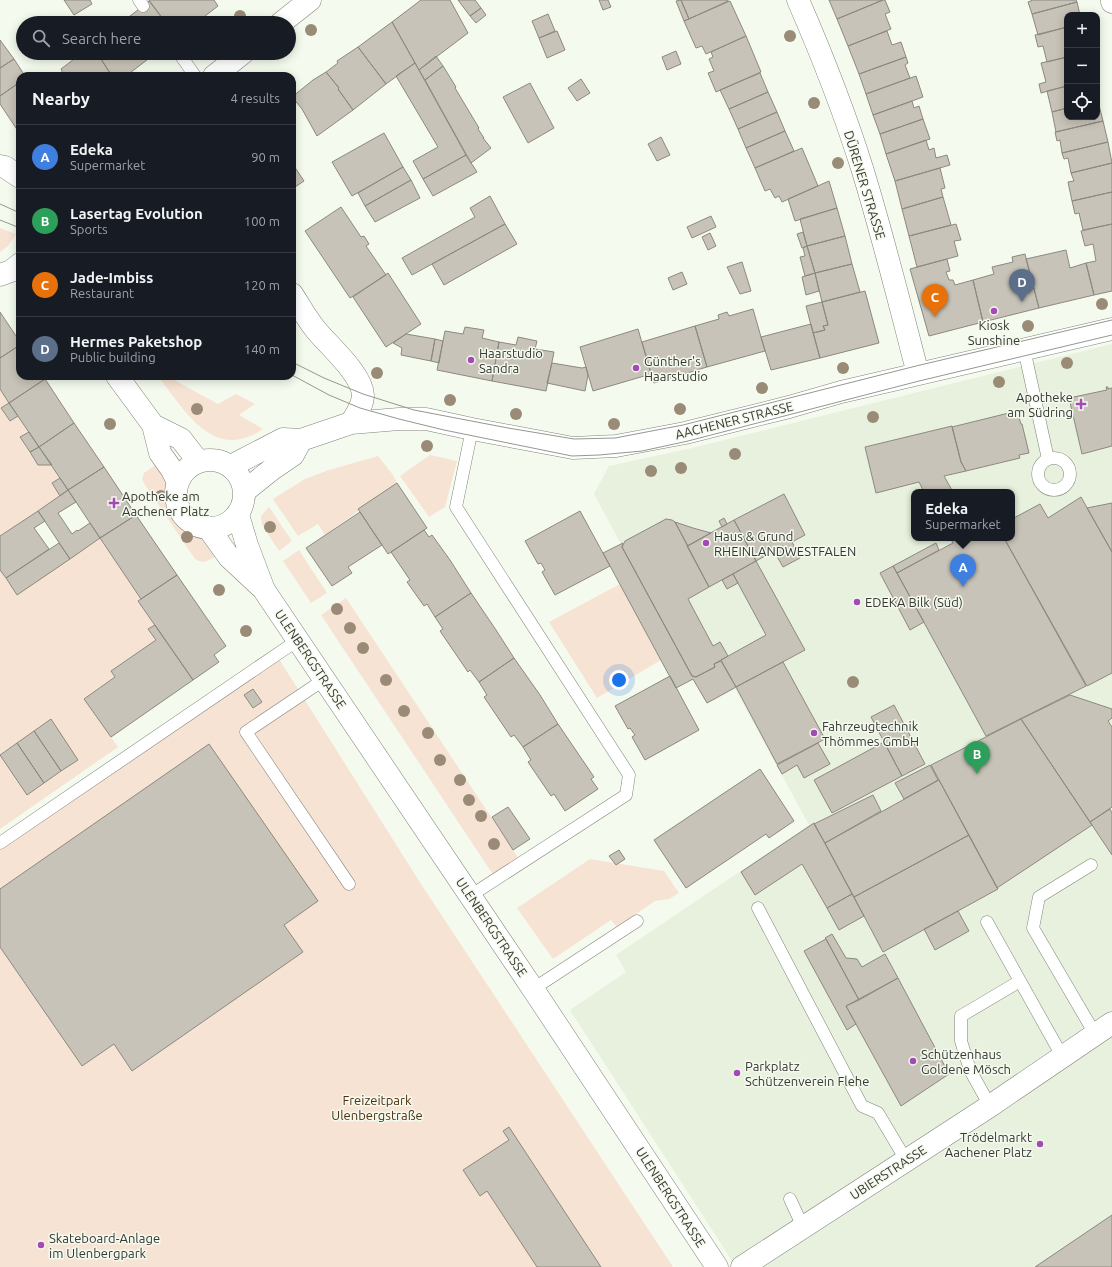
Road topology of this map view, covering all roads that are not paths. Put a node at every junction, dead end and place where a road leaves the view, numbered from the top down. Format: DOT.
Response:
graph roads {
  1 [pos="310,0"];
  2 [pos="798,0"];
  3 [pos="290,16"];
  4 [pos="184,60"];
  5 [pos="234,60"];
  6 [pos="192,72"];
  7 [pos="219,72"];
  8 [pos="0,166"];
  9 [pos="16,174"];
  10 [pos="16,267"];
  11 [pos="0,275"];
  12 [pos="296,300"];
  13 [pos="1112,329"];
  14 [pos="1024,349"];
  15 [pos="918,374"];
  16 [pos="121,380"];
  17 [pos="351,423"];
  18 [pos="153,425"];
  19 [pos="472,429"];
  20 [pos="300,440"];
  21 [pos="1048,460"];
  22 [pos="198,461"];
  23 [pos="231,466"];
  24 [pos="178,482"];
  25 [pos="245,491"];
  26 [pos="238,515"];
  27 [pos="209,529"];
  28 [pos="264,590"];
  29 [pos="298,640"];
  30 [pos="324,679"];
  31 [pos="0,843"];
  32 [pos="1091,865"];
  33 [pos="349,884"];
  34 [pos="470,896"];
  35 [pos="758,908"];
  36 [pos="637,921"];
  37 [pos="987,922"];
  38 [pos="1020,980"];
  39 [pos="533,989"];
  40 [pos="1103,1029"];
  41 [pos="1062,1056"];
  42 [pos="990,1106"];
  43 [pos="906,1160"];
  44 [pos="790,1199"];
  45 [pos="803,1227"];
  46 [pos="717,1267"];
  47 [pos="742,1267"];
  1 -- 3 [label="street"];
  2 -- 15 [label="street, DÜRENER STRASSE"];
  4 -- 6 [label="lane"];
  5 -- 7 [label="street"];
  8 -- 9 [label="street"];
  10 -- 11 [label="street"];
  12 -- 17 [label="street"];
  13 -- 14 [label="street, AACHENER STRASSE"];
  14 -- 15 [label="street, AACHENER STRASSE"];
  14 -- 21 [label="lane"];
  15 -- 19 [label="street, AACHENER STRASSE"];
  16 -- 18 [label="street"];
  17 -- 19 [label="street, AACHENER STRASSE"];
  17 -- 20 [label="street, AACHENER STRASSE"];
  18 -- 22 [label="street"];
  18 -- 24 [label="street"];
  19 -- 34 [label="lane"];
  20 -- 23 [label="street, AACHENER STRASSE"];
  20 -- 25 [label="street"];
  22 -- 23 [label="street"];
  22 -- 24 [label="street"];
  23 -- 25 [label="street"];
  24 -- 27 [label="street"];
  25 -- 26 [label="street"];
  26 -- 27 [label="street"];
  26 -- 28 [label="street, ULENBERGSTRASSE"];
  27 -- 28 [label="street, ULENBERGSTRASSE"];
  28 -- 29 [label="street, ULENBERGSTRASSE"];
  29 -- 30 [label="street, ULENBERGSTRASSE"];
  29 -- 31 [label="lane"];
  30 -- 33 [label="lane"];
  30 -- 34 [label="street, ULENBERGSTRASSE"];
  32 -- 40 [label="lane"];
  34 -- 39 [label="street, ULENBERGSTRASSE"];
  35 -- 43 [label="lane"];
  36 -- 39 [label="lane"];
  37 -- 38 [label="lane"];
  38 -- 41 [label="lane"];
  38 -- 42 [label="lane"];
  39 -- 46 [label="street, ULENBERGSTRASSE"];
  40 -- 41 [label="street, UBIERSTRASSE"];
  41 -- 42 [label="street, UBIERSTRASSE"];
  42 -- 43 [label="street, UBIERSTRASSE"];
  43 -- 45 [label="street, UBIERSTRASSE"];
  44 -- 45 [label="lane"];
  45 -- 47 [label="street, UBIERSTRASSE"];
}
